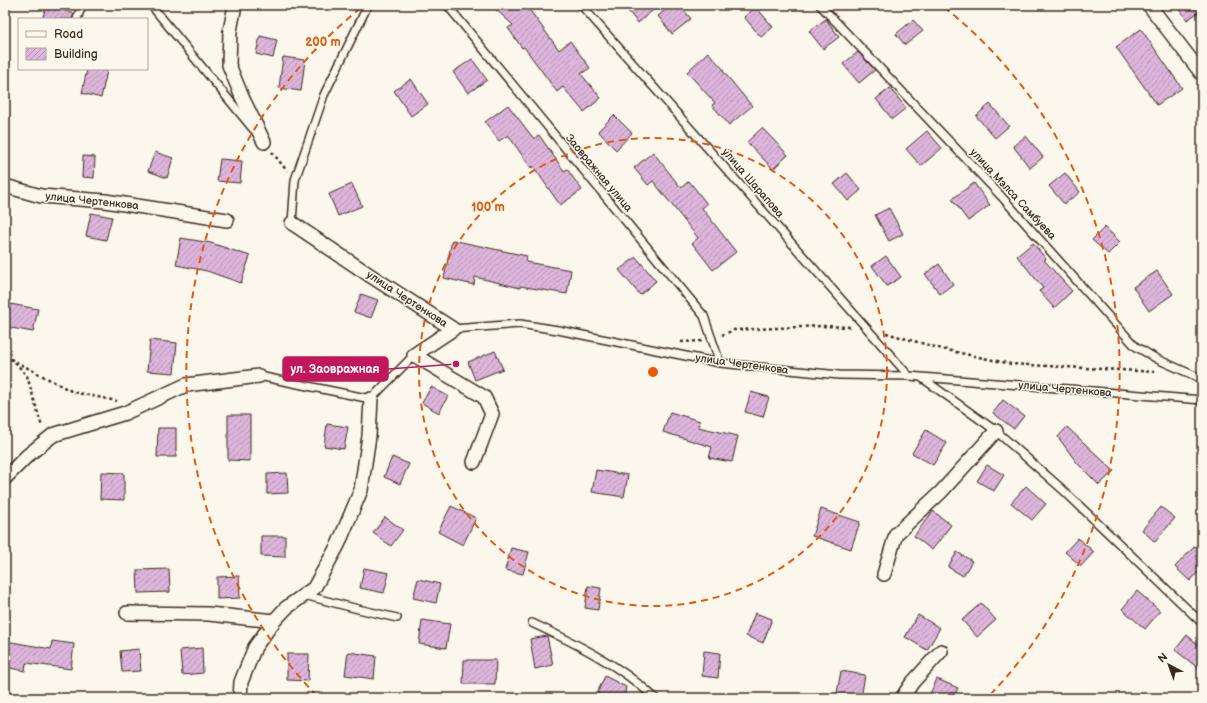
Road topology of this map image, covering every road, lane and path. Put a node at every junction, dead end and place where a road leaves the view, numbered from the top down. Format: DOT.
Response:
graph roads {
  1 [pos="82,5"];
  2 [pos="151,5"];
  3 [pos="235,5"];
  4 [pos="368,5"];
  5 [pos="446,5"];
  6 [pos="581,5"];
  7 [pos="820,5"];
  8 [pos="1149,5"];
  9 [pos="77,18"];
  10 [pos="1202,74"];
  11 [pos="264,142"];
  12 [pos="295,180"];
  13 [pos="5,186"];
  14 [pos="228,220"];
  15 [pos="292,223"];
  16 [pos="866,328"];
  17 [pos="453,329"];
  18 [pos="712,338"];
  19 [pos="674,341"];
  20 [pos="414,355"];
  21 [pos="5,356"];
  22 [pos="15,361"];
  23 [pos="720,363"];
  24 [pos="1158,372"];
  25 [pos="259,376"];
  26 [pos="909,376"];
  27 [pos="922,378"];
  28 [pos="1202,379"];
  29 [pos="371,399"];
  30 [pos="1202,400"];
  31 [pos="138,407"];
  32 [pos="996,431"];
  33 [pos="46,440"];
  34 [pos="474,462"];
  35 [pos="5,478"];
  36 [pos="884,574"];
  37 [pos="304,595"];
  38 [pos="127,613"];
  39 [pos="397,618"];
  40 [pos="274,621"];
  41 [pos="1202,623"];
  42 [pos="532,624"];
  43 [pos="941,651"];
  44 [pos="240,698"];
  45 [pos="655,698"];
  46 [pos="902,698"];
  1 -- 9 [label="lane"];
  2 -- 11 [label="lane"];
  3 -- 11 [label="street"];
  4 -- 12 [label="lane"];
  5 -- 18 [label="lane, Заовражная улица"];
  6 -- 16 [label="lane, улица Шарапова"];
  7 -- 28 [label="lane, улица Мэлса Самбуева"];
  8 -- 10 [label="street"];
  11 -- 12 [label="path"];
  12 -- 15 [label="lane"];
  13 -- 14 [label="street, улица Чертенкова"];
  15 -- 17 [label="street, улица Чертенкова"];
  16 -- 18 [label="path"];
  16 -- 24 [label="path"];
  16 -- 26 [label="lane, улица Шарапова"];
  17 -- 20 [label="street"];
  17 -- 23 [label="lane, улица Чертенкова"];
  18 -- 19 [label="path"];
  18 -- 23 [label="lane, Заовражная улица"];
  20 -- 29 [label="lane"];
  20 -- 34 [label="street"];
  21 -- 22 [label="path"];
  22 -- 31 [label="path"];
  22 -- 33 [label="path"];
  23 -- 26 [label="lane, улица Чертенкова"];
  25 -- 29 [label="lane"];
  25 -- 31 [label="street"];
  26 -- 27 [label="lane, улица Чертенкова"];
  27 -- 30 [label="lane, улица Чертенкова"];
  27 -- 32 [label="lane"];
  29 -- 37 [label="street"];
  31 -- 33 [label="street"];
  32 -- 36 [label="street"];
  32 -- 41 [label="lane"];
  33 -- 35 [label="street"];
  37 -- 39 [label="lane"];
  37 -- 40 [label="street"];
  38 -- 40 [label="street"];
  40 -- 44 [label="street"];
  42 -- 45 [label="lane"];
  43 -- 46 [label="street"];
}
